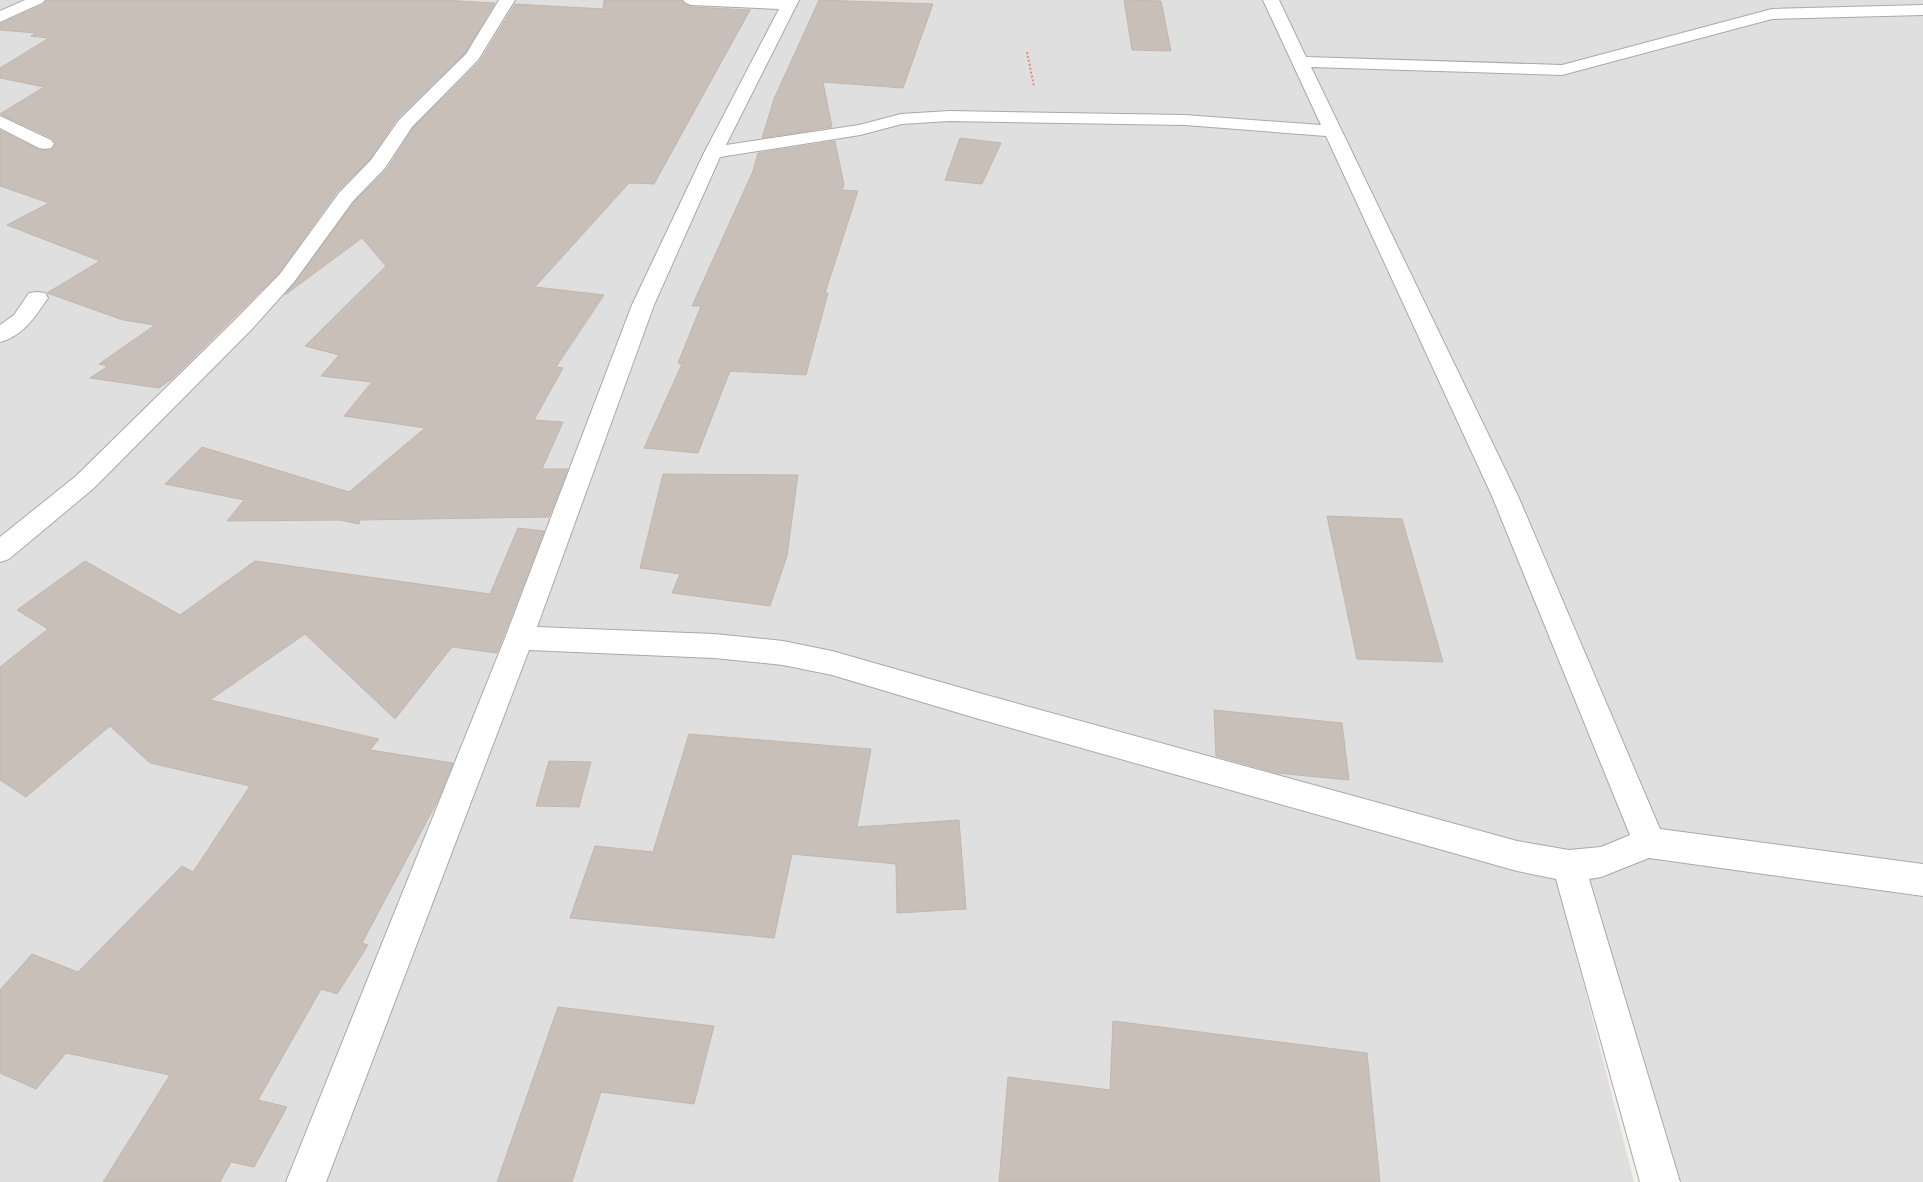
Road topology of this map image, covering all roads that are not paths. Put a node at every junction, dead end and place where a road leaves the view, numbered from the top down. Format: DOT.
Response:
graph roads {
  1 [pos="36,0"];
  2 [pos="507,0"];
  3 [pos="691,0"];
  4 [pos="1271,0"];
  5 [pos="790,3"];
  6 [pos="1923,10"];
  7 [pos="0,17"];
  8 [pos="1301,62"];
  9 [pos="0,121"];
  10 [pos="1334,131"];
  11 [pos="45,144"];
  12 [pos="713,153"];
  13 [pos="38,298"];
  14 [pos="0,336"];
  15 [pos="0,552"];
  16 [pos="520,638"];
  17 [pos="1649,843"];
  18 [pos="1570,866"];
  19 [pos="1923,880"];
  20 [pos="306,1182"];
  21 [pos="1660,1182"];
  1 -- 7 [label="street"];
  2 -- 15 [label="street"];
  3 -- 5 [label="street"];
  4 -- 8 [label="street"];
  5 -- 12 [label="street"];
  6 -- 8 [label="street"];
  8 -- 10 [label="street"];
  9 -- 11 [label="street"];
  10 -- 12 [label="street"];
  10 -- 17 [label="street"];
  12 -- 16 [label="street"];
  13 -- 14 [label="street"];
  16 -- 18 [label="street"];
  16 -- 20 [label="street"];
  17 -- 18 [label="street"];
  17 -- 19 [label="street"];
  18 -- 21 [label="street"];
}
